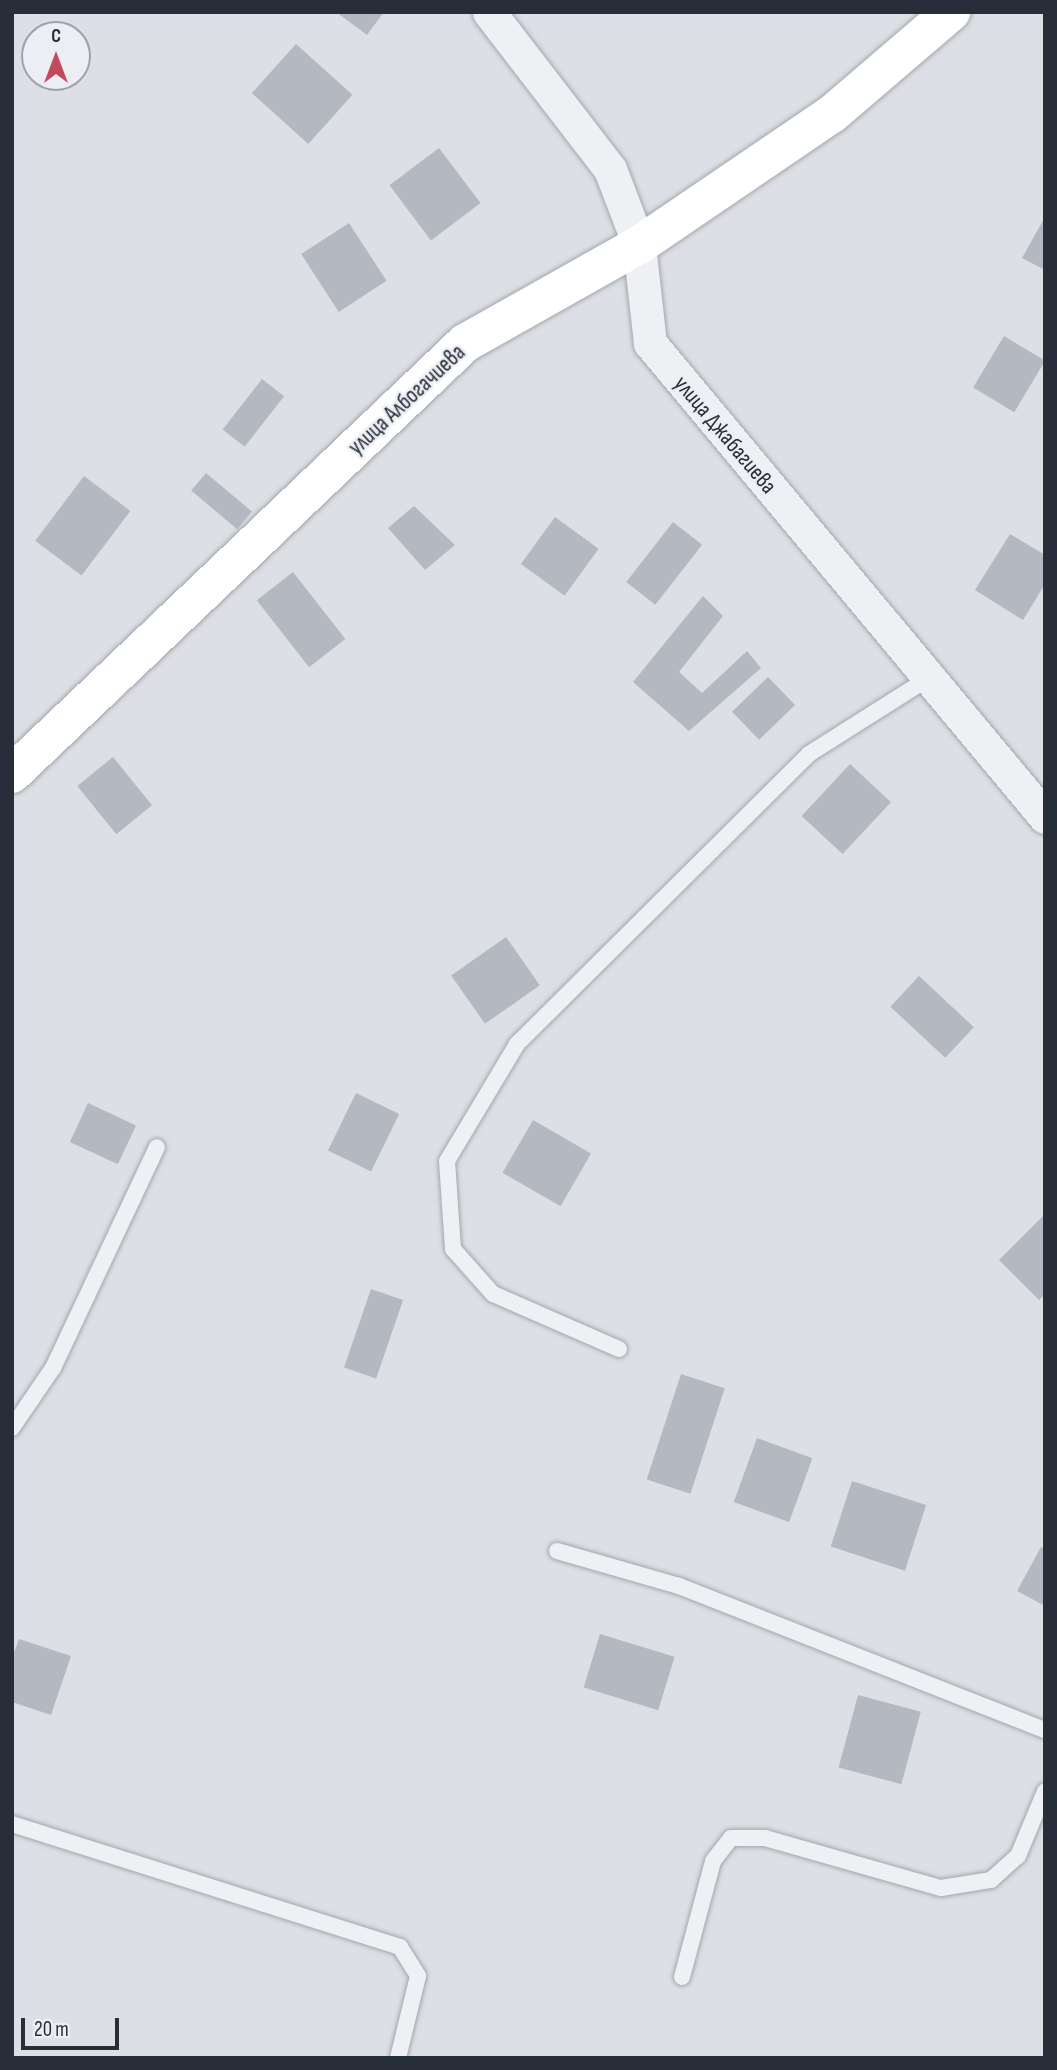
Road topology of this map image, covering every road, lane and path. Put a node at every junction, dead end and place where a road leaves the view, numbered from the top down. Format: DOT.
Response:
graph roads {
  1 [pos="489,12"];
  2 [pos="951,12"];
  3 [pos="639,245"];
  4 [pos="927,679"];
  5 [pos="12,774"];
  6 [pos="1045,817"];
  7 [pos="157,1147"];
  8 [pos="619,1349"];
  9 [pos="12,1428"];
  10 [pos="557,1551"];
  11 [pos="1045,1730"];
  12 [pos="1045,1791"];
  13 [pos="12,1824"];
  14 [pos="682,1977"];
  15 [pos="398,2058"];
  1 -- 3 [label="street, улица Джабагиева"];
  2 -- 3 [label="street, улица Албогачиева"];
  3 -- 4 [label="street, улица Джабагиева"];
  3 -- 5 [label="street, улица Албогачиева"];
  4 -- 6 [label="street, улица Джабагиева"];
  4 -- 8 [label="lane"];
  7 -- 9 [label="lane"];
  10 -- 11 [label="lane"];
  12 -- 14 [label="lane"];
  13 -- 15 [label="lane"];
}
